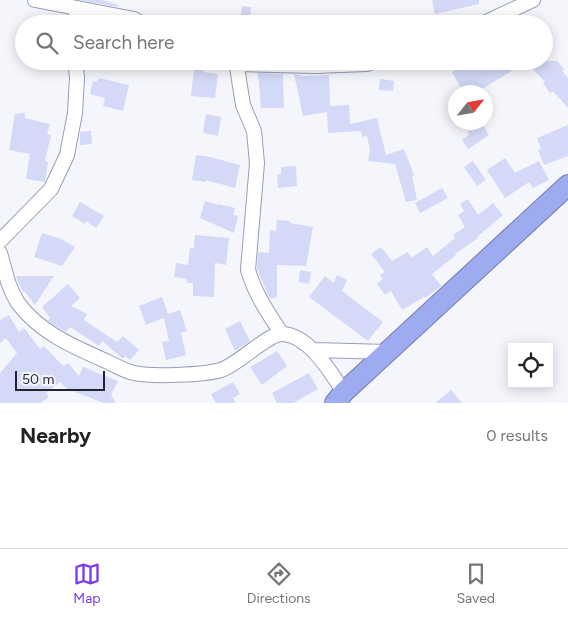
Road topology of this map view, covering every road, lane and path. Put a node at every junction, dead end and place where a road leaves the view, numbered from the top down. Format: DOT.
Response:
graph roads {
  1 [pos="35,0"];
  2 [pos="533,0"];
  3 [pos="77,9"];
  4 [pos="76,15"];
  5 [pos="111,15"];
  6 [pos="501,15"];
  7 [pos="76,70"];
  8 [pos="238,70"];
  9 [pos="568,185"];
  10 [pos="0,241"];
  11 [pos="0,253"];
  12 [pos="282,334"];
  13 [pos="314,350"];
  14 [pos="388,352"];
  15 [pos="340,398"];
  1 -- 3 [label="street"];
  2 -- 6 [label="street"];
  3 -- 4 [label="street"];
  3 -- 5 [label="street"];
  7 -- 10 [label="street"];
  8 -- 12 [label="street"];
  9 -- 14 [label="highway"];
  11 -- 12 [label="street"];
  12 -- 13 [label="street"];
  13 -- 14 [label="street"];
  13 -- 15 [label="street"];
  14 -- 15 [label="highway"];
}
